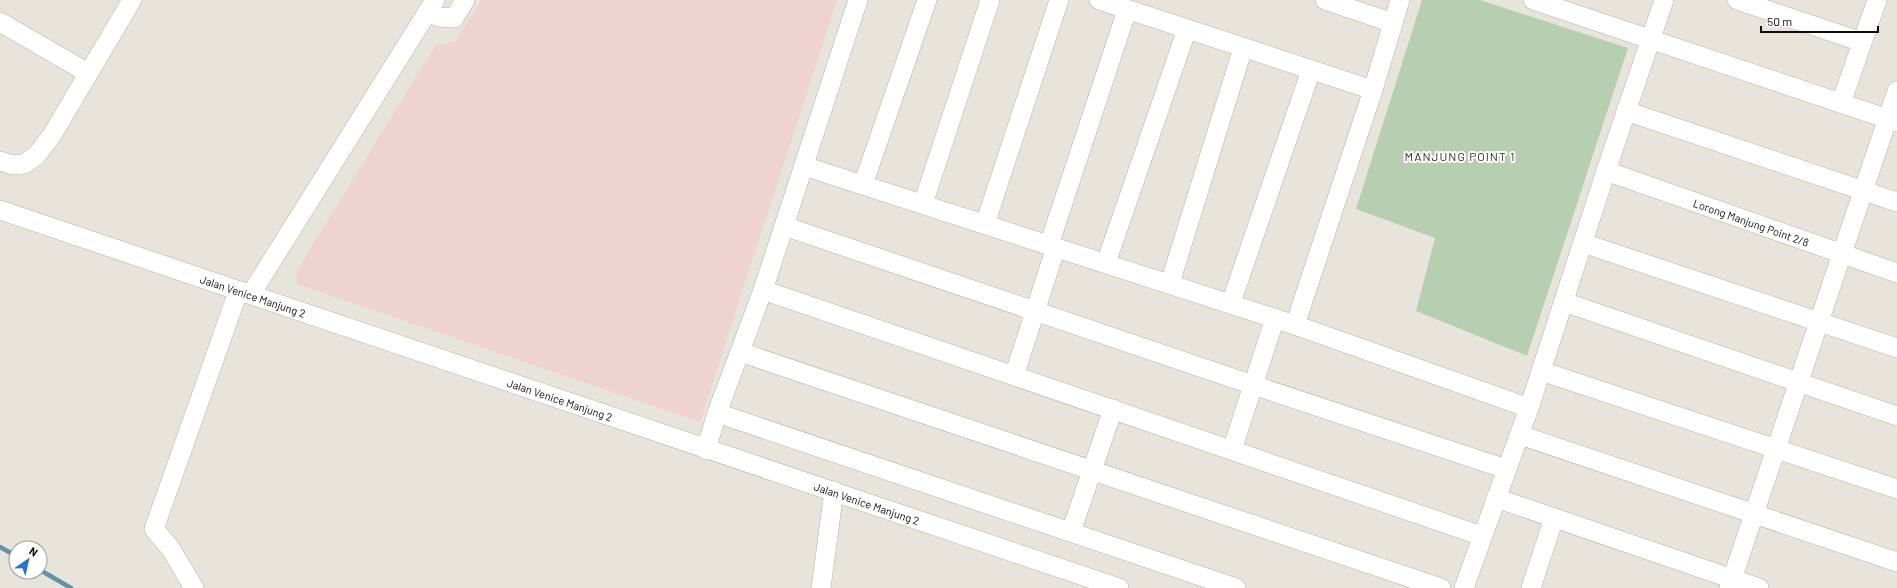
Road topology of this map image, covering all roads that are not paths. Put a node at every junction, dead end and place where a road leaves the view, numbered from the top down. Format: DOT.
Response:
graph roads {
  1 [pos="132,0"];
  2 [pos="465,0"];
  3 [pos="858,0"];
  4 [pos="927,0"];
  5 [pos="990,0"];
  6 [pos="1059,0"];
  7 [pos="1099,0"];
  8 [pos="1325,0"];
  9 [pos="1400,0"];
  10 [pos="1533,0"];
  11 [pos="1664,0"];
  12 [pos="1737,0"];
  13 [pos="1877,0"];
  14 [pos="431,6"];
  15 [pos="1133,7"];
  16 [pos="0,22"];
  17 [pos="1393,22"];
  18 [pos="1187,29"];
  19 [pos="1651,38"];
  20 [pos="1862,42"];
  21 [pos="1243,48"];
  22 [pos="1311,70"];
  23 [pos="88,73"];
  24 [pos="1373,90"];
  25 [pos="1897,92"];
  26 [pos="1841,103"];
  27 [pos="1626,112"];
  28 [pos="1892,120"];
  29 [pos="0,161"];
  30 [pos="804,166"];
  31 [pos="1606,171"];
  32 [pos="863,185"];
  33 [pos="1864,192"];
  34 [pos="1897,202"];
  35 [pos="923,204"];
  36 [pos="0,210"];
  37 [pos="985,224"];
  38 [pos="784,226"];
  39 [pos="1583,243"];
  40 [pos="1053,246"];
  41 [pos="1843,254"];
  42 [pos="1106,263"];
  43 [pos="1897,273"];
  44 [pos="1170,283"];
  45 [pos="763,290"];
  46 [pos="245,293"];
  47 [pos="1564,302"];
  48 [pos="1231,303"];
  49 [pos="1035,312"];
  50 [pos="1275,318"];
  51 [pos="1820,322"];
  52 [pos="1295,325"];
  53 [pos="1897,348"];
  54 [pos="740,352"];
  55 [pos="1541,371"];
  56 [pos="1014,376"];
  57 [pos="1799,383"];
  58 [pos="1253,385"];
  59 [pos="1529,408"];
  60 [pos="1113,409"];
  61 [pos="717,413"];
  62 [pos="1897,416"];
  63 [pos="1520,434"];
  64 [pos="1776,449"];
  65 [pos="706,450"];
  66 [pos="1232,450"];
  67 [pos="1506,470"];
  68 [pos="1092,471"];
  69 [pos="1897,489"];
  70 [pos="834,491"];
  71 [pos="1496,498"];
  72 [pos="1754,514"];
  73 [pos="1554,518"];
  74 [pos="1071,532"];
  75 [pos="1482,536"];
  76 [pos="1897,562"];
  77 [pos="1730,583"];
  78 [pos="194,588"];
  79 [pos="821,588"];
  80 [pos="1119,588"];
  81 [pos="1236,588"];
  82 [pos="1442,588"];
  83 [pos="1464,588"];
  84 [pos="1531,588"];
  85 [pos="1759,588"];
  1 -- 23 [label="street"];
  2 -- 14 [label="street"];
  3 -- 30 [label="street"];
  4 -- 32 [label="street"];
  5 -- 35 [label="street"];
  6 -- 37 [label="street"];
  7 -- 15 [label="street"];
  8 -- 17 [label="street"];
  9 -- 17 [label="street"];
  10 -- 19 [label="street"];
  11 -- 19 [label="street"];
  12 -- 20 [label="street"];
  13 -- 20 [label="street"];
  14 -- 46 [label="street"];
  15 -- 18 [label="street"];
  15 -- 40 [label="street"];
  16 -- 23 [label="street"];
  17 -- 24 [label="street"];
  18 -- 21 [label="street"];
  18 -- 42 [label="street"];
  19 -- 26 [label="street"];
  19 -- 27 [label="street"];
  20 -- 26 [label="street"];
  21 -- 22 [label="street"];
  21 -- 44 [label="street"];
  22 -- 24 [label="street"];
  22 -- 48 [label="street"];
  23 -- 29 [label="street"];
  24 -- 52 [label="street"];
  25 -- 28 [label="street"];
  26 -- 28 [label="street"];
  27 -- 31 [label="street"];
  27 -- 33 [label="street"];
  28 -- 33 [label="street"];
  30 -- 32 [label="street"];
  30 -- 38 [label="street"];
  31 -- 39 [label="street"];
  31 -- 41 [label="street, Lorong Manjung Point 2/8"];
  32 -- 35 [label="street"];
  33 -- 34 [label="street"];
  33 -- 41 [label="street"];
  35 -- 37 [label="street"];
  36 -- 46 [label="street, Jalan Venice Manjung 2"];
  37 -- 40 [label="street"];
  38 -- 45 [label="street"];
  38 -- 49 [label="street"];
  39 -- 47 [label="street"];
  39 -- 51 [label="street"];
  40 -- 42 [label="street"];
  40 -- 49 [label="street"];
  41 -- 43 [label="street, Lorong Manjung Point 2/8"];
  41 -- 51 [label="street"];
  42 -- 44 [label="street"];
  44 -- 48 [label="street"];
  45 -- 54 [label="street"];
  45 -- 56 [label="street"];
  46 -- 65 [label="street, Jalan Venice Manjung 2"];
  46 -- 78 [label="street"];
  47 -- 55 [label="street"];
  47 -- 57 [label="street"];
  48 -- 50 [label="street"];
  49 -- 56 [label="street"];
  49 -- 58 [label="street"];
  50 -- 52 [label="street"];
  50 -- 58 [label="street"];
  51 -- 53 [label="street"];
  51 -- 57 [label="street"];
  52 -- 59 [label="street"];
  54 -- 61 [label="street"];
  54 -- 68 [label="street"];
  55 -- 59 [label="street"];
  55 -- 64 [label="street"];
  56 -- 60 [label="street"];
  57 -- 62 [label="street"];
  57 -- 64 [label="street"];
  58 -- 66 [label="street"];
  58 -- 67 [label="street"];
  59 -- 63 [label="street"];
  60 -- 66 [label="street"];
  60 -- 68 [label="street"];
  61 -- 65 [label="street"];
  61 -- 74 [label="street"];
  63 -- 67 [label="street"];
  63 -- 72 [label="street"];
  64 -- 69 [label="street"];
  64 -- 72 [label="street"];
  65 -- 70 [label="street, Jalan Venice Manjung 2"];
  66 -- 75 [label="street"];
  67 -- 71 [label="street"];
  68 -- 74 [label="street"];
  68 -- 82 [label="street"];
  70 -- 79 [label="street"];
  70 -- 80 [label="street, Jalan Venice Manjung 2"];
  71 -- 73 [label="street"];
  71 -- 75 [label="street"];
  72 -- 76 [label="street"];
  72 -- 77 [label="street"];
  73 -- 77 [label="street"];
  73 -- 84 [label="street"];
  74 -- 81 [label="street"];
  75 -- 83 [label="street"];
  77 -- 85 [label="street"];
}
